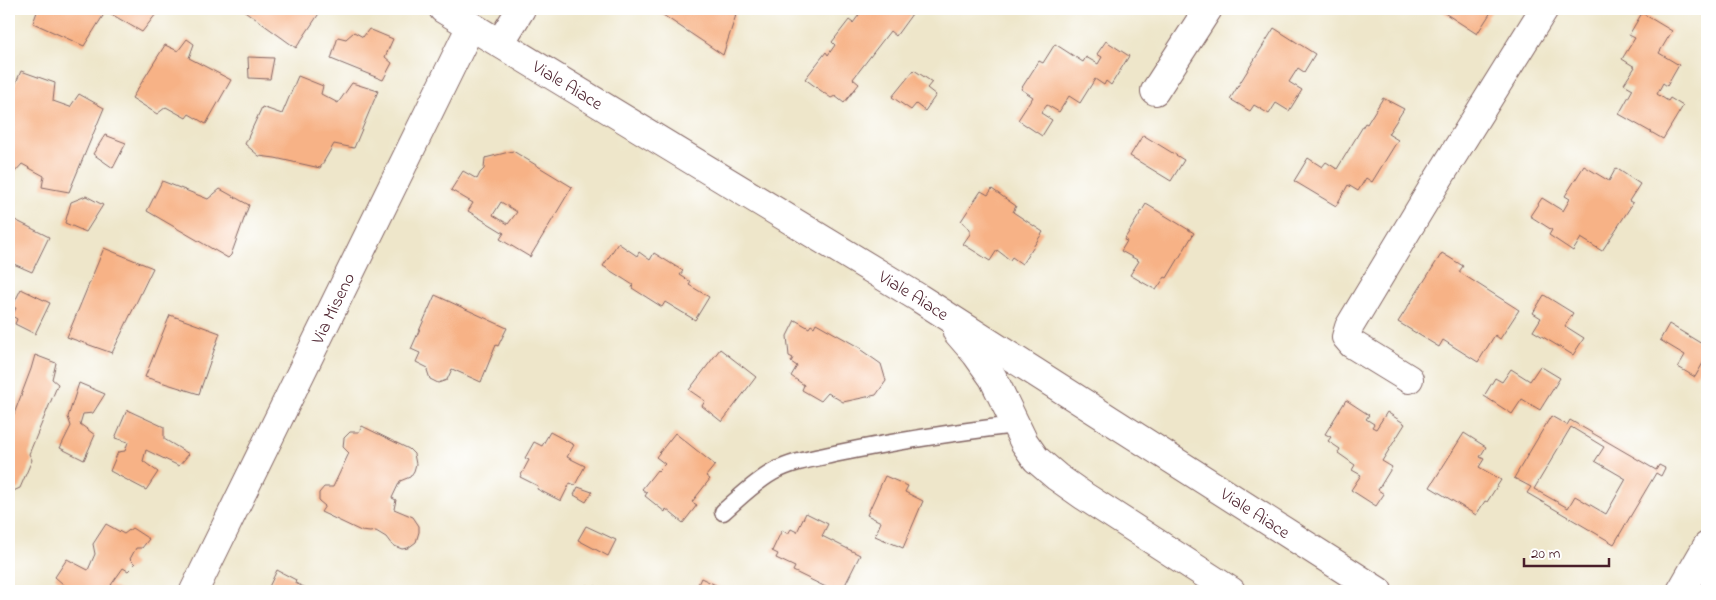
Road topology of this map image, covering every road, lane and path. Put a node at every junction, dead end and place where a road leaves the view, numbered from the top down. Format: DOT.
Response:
graph roads {
  1 [pos="443,9"];
  2 [pos="521,9"];
  3 [pos="1208,9"];
  4 [pos="1544,9"];
  5 [pos="471,26"];
  6 [pos="500,43"];
  7 [pos="1155,91"];
  8 [pos="919,298"];
  9 [pos="1409,379"];
  10 [pos="1015,425"];
  11 [pos="723,512"];
  12 [pos="1707,546"];
  13 [pos="194,591"];
  14 [pos="1231,591"];
  15 [pos="1378,591"];
  16 [pos="1681,591"];
  1 -- 5 [label="street, Viale Aiace"];
  2 -- 6 [label="street"];
  3 -- 7 [label="street"];
  4 -- 9 [label="street"];
  5 -- 6 [label="street, Viale Aiace"];
  5 -- 13 [label="street, Via Miseno"];
  6 -- 8 [label="street, Viale Aiace"];
  8 -- 10 [label="street"];
  8 -- 15 [label="street, Viale Aiace"];
  10 -- 11 [label="lane"];
  10 -- 14 [label="street"];
  12 -- 16 [label="street"];
}
